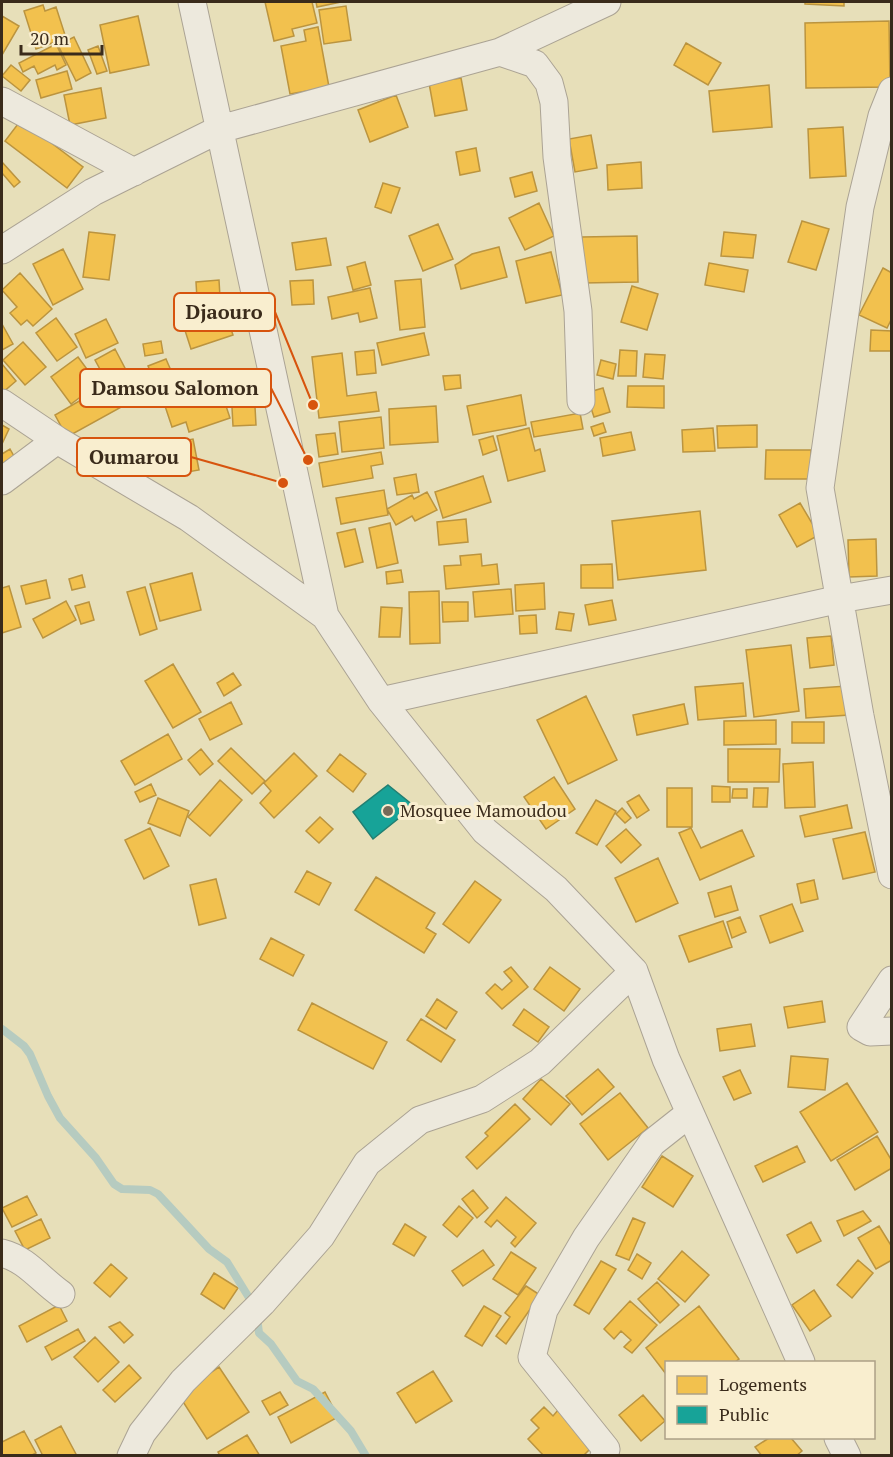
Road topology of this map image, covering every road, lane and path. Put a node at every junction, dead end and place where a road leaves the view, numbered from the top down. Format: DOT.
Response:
graph roads {
  1 [pos="192,2"];
  2 [pos="608,2"];
  3 [pos="500,52"];
  4 [pos="891,91"];
  5 [pos="2,101"];
  6 [pos="220,129"];
  7 [pos="134,172"];
  8 [pos="2,250"];
  9 [pos="581,401"];
  10 [pos="2,403"];
  11 [pos="57,440"];
  12 [pos="2,481"];
  13 [pos="891,590"];
  14 [pos="840,598"];
  15 [pos="325,616"];
  16 [pos="381,701"];
  17 [pos="891,875"];
  18 [pos="633,971"];
  19 [pos="891,980"];
  20 [pos="891,1031"];
  21 [pos="690,1113"];
  22 [pos="2,1253"];
  23 [pos="61,1294"];
  24 [pos="801,1361"];
  25 [pos="839,1439"];
  26 [pos="131,1455"];
  27 [pos="604,1455"];
  28 [pos="847,1455"];
  1 -- 6 [label="street"];
  2 -- 3 [label="street"];
  3 -- 6 [label="street"];
  3 -- 9 [label="street"];
  4 -- 14 [label="street"];
  5 -- 7 [label="street"];
  6 -- 7 [label="street"];
  6 -- 15 [label="street"];
  7 -- 8 [label="street"];
  10 -- 11 [label="street"];
  11 -- 12 [label="street"];
  11 -- 15 [label="street"];
  13 -- 14 [label="street"];
  14 -- 16 [label="street"];
  14 -- 17 [label="street"];
  15 -- 16 [label="street"];
  16 -- 18 [label="street"];
  18 -- 21 [label="street"];
  18 -- 26 [label="street"];
  19 -- 20 [label="street"];
  21 -- 24 [label="street"];
  21 -- 27 [label="street"];
  22 -- 23 [label="street"];
  25 -- 28 [label="street"];
}
